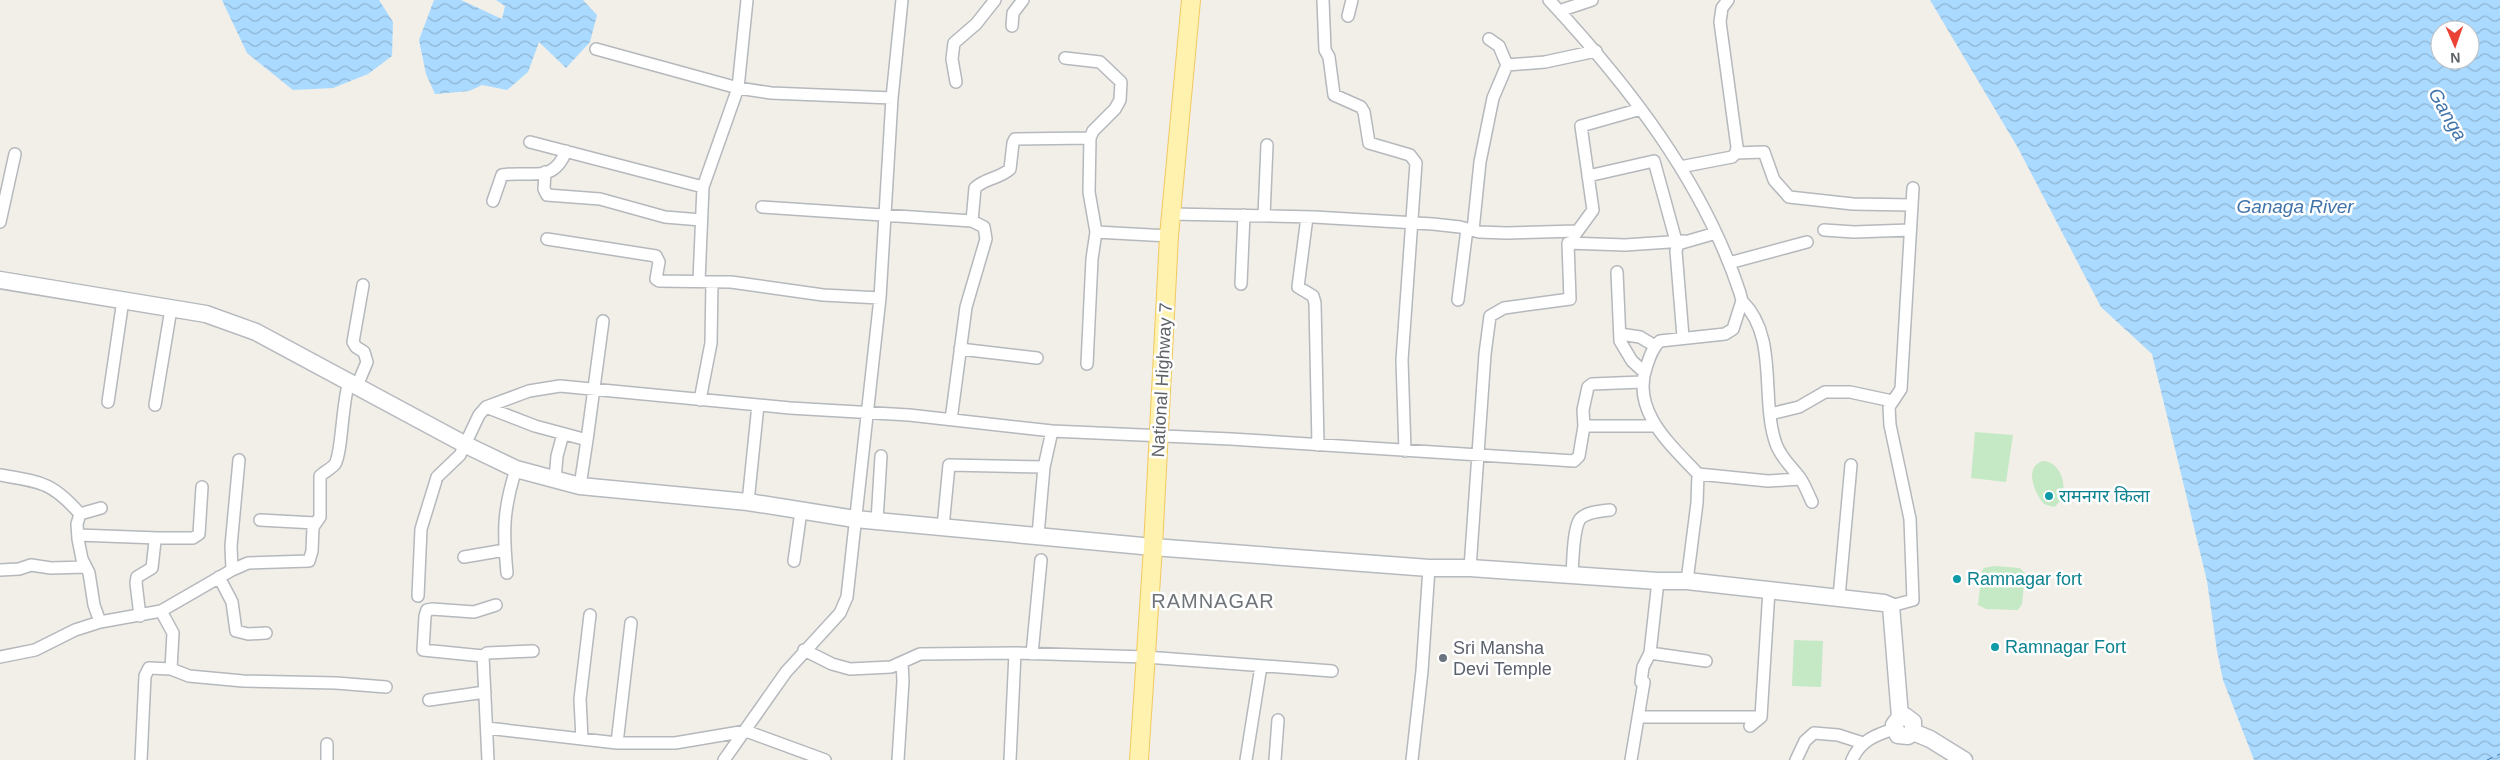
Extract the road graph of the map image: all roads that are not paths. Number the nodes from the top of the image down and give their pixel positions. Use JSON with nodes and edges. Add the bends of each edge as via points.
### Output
{"nodes":[{"id":1,"x":746,"y":0,"type":"edge"},
{"id":2,"x":902,"y":0,"type":"edge"},
{"id":3,"x":995,"y":0,"type":"edge"},
{"id":4,"x":1023,"y":0,"type":"edge"},
{"id":5,"x":1191,"y":0,"type":"edge"},
{"id":6,"x":1323,"y":0,"type":"edge"},
{"id":7,"x":1352,"y":0,"type":"edge"},
{"id":8,"x":1549,"y":0,"type":"edge"},
{"id":9,"x":1592,"y":0,"type":"edge"},
{"id":10,"x":1728,"y":0,"type":"edge"},
{"id":11,"x":1559,"y":11,"type":"junction"},
{"id":12,"x":1348,"y":16,"type":"dead end"},
{"id":13,"x":1012,"y":26,"type":"dead end"},
{"id":14,"x":1488,"y":39,"type":"dead end"},
{"id":15,"x":596,"y":49,"type":"dead end"},
{"id":16,"x":1596,"y":51,"type":"junction"},
{"id":17,"x":1065,"y":58,"type":"dead end"},
{"id":18,"x":1507,"y":65,"type":"junction"},
{"id":19,"x":956,"y":82,"type":"dead end"},
{"id":20,"x":738,"y":88,"type":"junction"},
{"id":21,"x":892,"y":98,"type":"junction"},
{"id":22,"x":1641,"y":109,"type":"junction"},
{"id":23,"x":1090,"y":138,"type":"junction"},
{"id":24,"x":530,"y":142,"type":"dead end"},
{"id":25,"x":1267,"y":145,"type":"dead end"},
{"id":26,"x":566,"y":151,"type":"junction"},
{"id":27,"x":15,"y":154,"type":"dead end"},
{"id":28,"x":1736,"y":154,"type":"junction"},
{"id":29,"x":1680,"y":167,"type":"junction"},
{"id":30,"x":545,"y":172,"type":"junction"},
{"id":31,"x":1588,"y":176,"type":"junction"},
{"id":32,"x":703,"y":187,"type":"junction"},
{"id":33,"x":1913,"y":188,"type":"dead end"},
{"id":34,"x":493,"y":202,"type":"dead end"},
{"id":35,"x":1912,"y":205,"type":"junction"},
{"id":36,"x":762,"y":207,"type":"dead end"},
{"id":37,"x":1171,"y":214,"type":"junction"},
{"id":38,"x":885,"y":215,"type":"junction"},
{"id":39,"x":1244,"y":215,"type":"junction"},
{"id":40,"x":1264,"y":216,"type":"junction"},
{"id":41,"x":1307,"y":217,"type":"junction"},
{"id":42,"x":701,"y":220,"type":"junction"},
{"id":43,"x":972,"y":221,"type":"junction"},
{"id":44,"x":0,"y":222,"type":"edge"},
{"id":45,"x":1413,"y":223,"type":"junction"},
{"id":46,"x":1470,"y":230,"type":"junction"},
{"id":47,"x":1824,"y":230,"type":"dead end"},
{"id":48,"x":1910,"y":230,"type":"junction"},
{"id":49,"x":1577,"y":231,"type":"junction"},
{"id":50,"x":1096,"y":232,"type":"junction"},
{"id":51,"x":1716,"y":233,"type":"junction"},
{"id":52,"x":1169,"y":236,"type":"junction"},
{"id":53,"x":547,"y":238,"type":"dead end"},
{"id":54,"x":1680,"y":241,"type":"junction"},
{"id":55,"x":1807,"y":242,"type":"dead end"},
{"id":56,"x":1568,"y":243,"type":"junction"},
{"id":57,"x":1729,"y":263,"type":"junction"},
{"id":58,"x":1617,"y":272,"type":"dead end"},
{"id":59,"x":0,"y":280,"type":"edge"},
{"id":60,"x":699,"y":281,"type":"junction"},
{"id":61,"x":712,"y":282,"type":"junction"},
{"id":62,"x":1241,"y":284,"type":"dead end"},
{"id":63,"x":363,"y":285,"type":"dead end"},
{"id":64,"x":880,"y":298,"type":"junction"},
{"id":65,"x":124,"y":300,"type":"junction"},
{"id":66,"x":1458,"y":300,"type":"dead end"},
{"id":67,"x":1742,"y":301,"type":"junction"},
{"id":68,"x":171,"y":309,"type":"junction"},
{"id":69,"x":603,"y":321,"type":"dead end"},
{"id":70,"x":1620,"y":334,"type":"junction"},
{"id":71,"x":1683,"y":337,"type":"junction"},
{"id":72,"x":1655,"y":346,"type":"junction"},
{"id":73,"x":960,"y":349,"type":"junction"},
{"id":74,"x":1037,"y":358,"type":"dead end"},
{"id":75,"x":1087,"y":364,"type":"dead end"},
{"id":76,"x":1643,"y":377,"type":"junction"},
{"id":77,"x":353,"y":384,"type":"junction"},
{"id":78,"x":594,"y":389,"type":"junction"},
{"id":79,"x":700,"y":400,"type":"junction"},
{"id":80,"x":1892,"y":401,"type":"junction"},
{"id":81,"x":108,"y":402,"type":"dead end"},
{"id":82,"x":155,"y":405,"type":"dead end"},
{"id":83,"x":758,"y":405,"type":"junction"},
{"id":84,"x":486,"y":407,"type":"junction"},
{"id":85,"x":867,"y":412,"type":"junction"},
{"id":86,"x":1770,"y":414,"type":"junction"},
{"id":87,"x":951,"y":420,"type":"junction"},
{"id":88,"x":1584,"y":426,"type":"junction"},
{"id":89,"x":1654,"y":426,"type":"junction"},
{"id":90,"x":1052,"y":431,"type":"junction"},
{"id":91,"x":563,"y":434,"type":"junction"},
{"id":92,"x":1158,"y":436,"type":"junction"},
{"id":93,"x":587,"y":440,"type":"junction"},
{"id":94,"x":466,"y":445,"type":"junction"},
{"id":95,"x":1318,"y":445,"type":"junction"},
{"id":96,"x":1405,"y":451,"type":"junction"},
{"id":97,"x":880,"y":456,"type":"dead end"},
{"id":98,"x":1478,"y":456,"type":"junction"},
{"id":99,"x":239,"y":460,"type":"dead end"},
{"id":100,"x":1851,"y":465,"type":"dead end"},
{"id":101,"x":1044,"y":467,"type":"junction"},
{"id":102,"x":516,"y":469,"type":"junction"},
{"id":103,"x":1698,"y":474,"type":"junction"},
{"id":104,"x":0,"y":475,"type":"edge"},
{"id":105,"x":1800,"y":478,"type":"junction"},
{"id":106,"x":555,"y":480,"type":"junction"},
{"id":107,"x":202,"y":486,"type":"dead end"},
{"id":108,"x":580,"y":486,"type":"junction"},
{"id":109,"x":748,"y":502,"type":"junction"},
{"id":110,"x":1812,"y":502,"type":"dead end"},
{"id":111,"x":101,"y":508,"type":"dead end"},
{"id":112,"x":801,"y":510,"type":"junction"},
{"id":113,"x":1610,"y":510,"type":"dead end"},
{"id":114,"x":80,"y":514,"type":"junction"},
{"id":115,"x":855,"y":519,"type":"junction"},
{"id":116,"x":260,"y":520,"type":"dead end"},
{"id":117,"x":877,"y":521,"type":"junction"},
{"id":118,"x":315,"y":523,"type":"junction"},
{"id":119,"x":944,"y":527,"type":"junction"},
{"id":120,"x":78,"y":535,"type":"junction"},
{"id":121,"x":1038,"y":535,"type":"junction"},
{"id":122,"x":158,"y":538,"type":"junction"},
{"id":123,"x":1153,"y":546,"type":"junction"},
{"id":124,"x":505,"y":550,"type":"junction"},
{"id":125,"x":464,"y":558,"type":"dead end"},
{"id":126,"x":1041,"y":560,"type":"dead end"},
{"id":127,"x":794,"y":561,"type":"dead end"},
{"id":128,"x":85,"y":567,"type":"junction"},
{"id":129,"x":1429,"y":568,"type":"junction"},
{"id":130,"x":1470,"y":568,"type":"junction"},
{"id":131,"x":0,"y":570,"type":"edge"},
{"id":132,"x":232,"y":570,"type":"junction"},
{"id":133,"x":507,"y":573,"type":"dead end"},
{"id":134,"x":1572,"y":574,"type":"junction"},
{"id":135,"x":219,"y":577,"type":"junction"},
{"id":136,"x":1687,"y":580,"type":"junction"},
{"id":137,"x":1658,"y":581,"type":"junction"},
{"id":138,"x":1769,"y":590,"type":"junction"},
{"id":139,"x":418,"y":596,"type":"dead end"},
{"id":140,"x":1839,"y":597,"type":"junction"},
{"id":141,"x":496,"y":605,"type":"dead end"},
{"id":142,"x":1891,"y":606,"type":"junction"},
{"id":143,"x":161,"y":611,"type":"junction"},
{"id":144,"x":590,"y":615,"type":"dead end"},
{"id":145,"x":140,"y":616,"type":"junction"},
{"id":146,"x":100,"y":622,"type":"junction"},
{"id":147,"x":630,"y":623,"type":"dead end"},
{"id":148,"x":266,"y":633,"type":"dead end"},
{"id":149,"x":804,"y":650,"type":"junction"},
{"id":150,"x":533,"y":651,"type":"dead end"},
{"id":151,"x":1015,"y":653,"type":"junction"},
{"id":152,"x":1650,"y":653,"type":"junction"},
{"id":153,"x":1032,"y":654,"type":"junction"},
{"id":154,"x":483,"y":656,"type":"junction"},
{"id":155,"x":0,"y":657,"type":"edge"},
{"id":156,"x":1146,"y":657,"type":"junction"},
{"id":157,"x":1706,"y":661,"type":"dead end"},
{"id":158,"x":902,"y":662,"type":"junction"},
{"id":159,"x":1261,"y":666,"type":"junction"},
{"id":160,"x":171,"y":669,"type":"junction"},
{"id":161,"x":1332,"y":671,"type":"dead end"},
{"id":162,"x":386,"y":686,"type":"dead end"},
{"id":163,"x":485,"y":692,"type":"junction"},
{"id":164,"x":429,"y":700,"type":"dead end"},
{"id":165,"x":1761,"y":717,"type":"junction"},
{"id":166,"x":1638,"y":718,"type":"junction"},
{"id":167,"x":1278,"y":720,"type":"dead end"},
{"id":168,"x":1897,"y":723,"type":"junction"},
{"id":169,"x":1750,"y":726,"type":"dead end"},
{"id":170,"x":487,"y":728,"type":"junction"},
{"id":171,"x":746,"y":731,"type":"junction"},
{"id":172,"x":582,"y":739,"type":"junction"},
{"id":173,"x":617,"y":743,"type":"junction"},
{"id":174,"x":1863,"y":743,"type":"junction"},
{"id":175,"x":327,"y":744,"type":"dead end"},
{"id":176,"x":1962,"y":759,"type":"edge"},
{"id":177,"x":141,"y":760,"type":"edge"},
{"id":178,"x":327,"y":760,"type":"edge"},
{"id":179,"x":488,"y":760,"type":"edge"},
{"id":180,"x":724,"y":760,"type":"edge"},
{"id":181,"x":825,"y":760,"type":"edge"},
{"id":182,"x":898,"y":760,"type":"edge"},
{"id":183,"x":1010,"y":760,"type":"edge"},
{"id":184,"x":1139,"y":760,"type":"edge"},
{"id":185,"x":1246,"y":760,"type":"edge"},
{"id":186,"x":1274,"y":760,"type":"edge"},
{"id":187,"x":1412,"y":760,"type":"edge"},
{"id":188,"x":1631,"y":760,"type":"edge"},
{"id":189,"x":1796,"y":760,"type":"edge"},
{"id":190,"x":1852,"y":760,"type":"edge"}],
"edges":[{"from":1,"to":20,"type":"street"},
{"from":2,"to":21,"type":"street"},
{"from":3,"to":19,"type":"street","via":[[976,24],[954,43],[952,59]]},
{"from":4,"to":13,"type":"street","via":[[1013,13]]},
{"from":5,"to":37,"type":"main road","name":"National Highway 7"},
{"from":6,"to":45,"type":"street","via":[[1325,50],[1334,95],[1361,107],[1369,143],[1414,159]]},
{"from":7,"to":12,"type":"street"},
{"from":8,"to":11,"type":"street"},
{"from":9,"to":11,"type":"street"},
{"from":10,"to":28,"type":"street","via":[[1722,8],[1720,22],[1738,147]]},
{"from":11,"to":16,"type":"street"},
{"from":14,"to":18,"type":"street","via":[[1499,46]]},
{"from":15,"to":20,"type":"street"},
{"from":16,"to":18,"type":"street","via":[[1545,62]]},
{"from":16,"to":22,"type":"street"},
{"from":17,"to":23,"type":"street","via":[[1100,62],[1121,82],[1120,100]]},
{"from":18,"to":46,"type":"street","via":[[1493,98]]},
{"from":20,"to":21,"type":"street"},
{"from":20,"to":32,"type":"street"},
{"from":21,"to":38,"type":"street"},
{"from":22,"to":29,"type":"street"},
{"from":22,"to":31,"type":"street","via":[[1581,126]]},
{"from":23,"to":43,"type":"street","via":[[1015,138],[1010,169],[998,177],[982,181],[975,188]]},
{"from":23,"to":50,"type":"street","via":[[1089,192]]},
{"from":24,"to":26,"type":"street"},
{"from":25,"to":40,"type":"street"},
{"from":26,"to":30,"type":"street","via":[[558,168]]},
{"from":26,"to":32,"type":"street"},
{"from":27,"to":44,"type":"street"},
{"from":28,"to":29,"type":"street"},
{"from":28,"to":35,"type":"street","via":[[1764,152],[1774,180],[1789,197],[1853,204]]},
{"from":29,"to":51,"type":"street"},
{"from":30,"to":34,"type":"street","via":[[502,176]]},
{"from":30,"to":42,"type":"street","via":[[547,195],[600,200],[665,217]]},
{"from":31,"to":49,"type":"street","via":[[1593,210]]},
{"from":31,"to":54,"type":"street","via":[[1654,161]]},
{"from":32,"to":42,"type":"street"},
{"from":33,"to":35,"type":"street"},
{"from":35,"to":48,"type":"street"},
{"from":36,"to":38,"type":"street"},
{"from":37,"to":39,"type":"street"},
{"from":37,"to":52,"type":"main road","name":"National Highway 7"},
{"from":38,"to":43,"type":"street"},
{"from":38,"to":64,"type":"street"},
{"from":39,"to":40,"type":"street"},
{"from":39,"to":62,"type":"street"},
{"from":40,"to":41,"type":"street"},
{"from":41,"to":45,"type":"street"},
{"from":41,"to":95,"type":"street","via":[[1298,287],[1313,296],[1315,303]]},
{"from":42,"to":60,"type":"street"},
{"from":43,"to":73,"type":"street","via":[[984,227],[986,239],[969,294]]},
{"from":45,"to":46,"type":"street"},
{"from":45,"to":96,"type":"street","via":[[1402,360]]},
{"from":46,"to":49,"type":"street"},
{"from":46,"to":66,"type":"street"},
{"from":47,"to":48,"type":"street"},
{"from":48,"to":80,"type":"street","via":[[1901,389]]},
{"from":49,"to":56,"type":"street"},
{"from":50,"to":52,"type":"street"},
{"from":50,"to":75,"type":"street"},
{"from":51,"to":54,"type":"street"},
{"from":51,"to":57,"type":"street"},
{"from":52,"to":92,"type":"main road","name":"National Highway 7"},
{"from":53,"to":60,"type":"street","via":[[648,253],[658,259],[656,275],[659,280]]},
{"from":54,"to":56,"type":"street","via":[[1625,245]]},
{"from":54,"to":71,"type":"street","via":[[1676,251]]},
{"from":55,"to":57,"type":"street"},
{"from":56,"to":98,"type":"street","via":[[1570,299],[1504,308],[1490,316]]},
{"from":57,"to":67,"type":"street"},
{"from":58,"to":70,"type":"street"},
{"from":59,"to":65,"type":"main road"},
{"from":60,"to":61,"type":"street"},
{"from":61,"to":64,"type":"street"},
{"from":61,"to":79,"type":"street","via":[[711,343]]},
{"from":63,"to":77,"type":"street","via":[[353,342],[364,352],[367,362]]},
{"from":64,"to":85,"type":"street"},
{"from":65,"to":68,"type":"main road"},
{"from":65,"to":81,"type":"street"},
{"from":67,"to":71,"type":"street","via":[[1730,332]]},
{"from":67,"to":86,"type":"street","via":[[1753,315],[1762,341]]},
{"from":68,"to":77,"type":"main road","via":[[236,323]]},
{"from":68,"to":82,"type":"street"},
{"from":69,"to":78,"type":"street"},
{"from":70,"to":72,"type":"street","via":[[1640,337]]},
{"from":70,"to":76,"type":"street","via":[[1623,349]]},
{"from":71,"to":72,"type":"street","via":[[1666,339]]},
{"from":72,"to":76,"type":"street"},
{"from":73,"to":74,"type":"street"},
{"from":73,"to":87,"type":"street"},
{"from":76,"to":88,"type":"street","via":[[1588,387],[1583,410]]},
{"from":76,"to":89,"type":"street","via":[[1646,406]]},
{"from":77,"to":94,"type":"main road"},
{"from":77,"to":118,"type":"street","via":[[343,406],[337,458],[331,468],[320,476],[320,517]]},
{"from":78,"to":79,"type":"street"},
{"from":78,"to":84,"type":"street","via":[[551,387]]},
{"from":78,"to":93,"type":"street"},
{"from":79,"to":83,"type":"street"},
{"from":80,"to":86,"type":"street","via":[[1850,392],[1824,392],[1799,407]]},
{"from":80,"to":142,"type":"street","via":[[1890,425],[1910,518],[1913,600]]},
{"from":83,"to":85,"type":"street"},
{"from":83,"to":109,"type":"street"},
{"from":84,"to":91,"type":"street"},
{"from":84,"to":94,"type":"street"},
{"from":85,"to":87,"type":"street"},
{"from":85,"to":115,"type":"street"},
{"from":86,"to":105,"type":"street","via":[[1776,444]]},
{"from":87,"to":90,"type":"street"},
{"from":88,"to":89,"type":"street"},
{"from":88,"to":98,"type":"street","via":[[1578,459],[1574,461]]},
{"from":89,"to":103,"type":"street"},
{"from":90,"to":92,"type":"street"},
{"from":90,"to":101,"type":"street"},
{"from":91,"to":93,"type":"street"},
{"from":91,"to":106,"type":"street"},
{"from":92,"to":95,"type":"street"},
{"from":92,"to":123,"type":"main road","name":"National Highway 7"},
{"from":93,"to":108,"type":"street"},
{"from":94,"to":102,"type":"main road"},
{"from":94,"to":139,"type":"street","via":[[434,483],[421,529]]},
{"from":95,"to":96,"type":"street"},
{"from":96,"to":98,"type":"street"},
{"from":97,"to":117,"type":"street"},
{"from":98,"to":130,"type":"street"},
{"from":99,"to":132,"type":"street","via":[[230,546]]},
{"from":100,"to":140,"type":"street"},
{"from":101,"to":119,"type":"street","via":[[949,464]]},
{"from":101,"to":121,"type":"street"},
{"from":102,"to":106,"type":"main road"},
{"from":102,"to":124,"type":"street","via":[[505,510]]},
{"from":103,"to":105,"type":"street","via":[[1768,481]]},
{"from":103,"to":136,"type":"street"},
{"from":104,"to":114,"type":"street","via":[[52,487]]},
{"from":105,"to":110,"type":"street"},
{"from":106,"to":108,"type":"main road"},
{"from":107,"to":122,"type":"street","via":[[199,534],[193,538]]},
{"from":108,"to":109,"type":"main road"},
{"from":109,"to":112,"type":"main road"},
{"from":111,"to":114,"type":"street"},
{"from":112,"to":115,"type":"main road"},
{"from":112,"to":127,"type":"street"},
{"from":113,"to":134,"type":"street","via":[[1586,515],[1580,520]]},
{"from":114,"to":120,"type":"street"},
{"from":115,"to":117,"type":"main road"},
{"from":115,"to":149,"type":"street","via":[[844,606],[830,626]]},
{"from":116,"to":118,"type":"street"},
{"from":117,"to":119,"type":"main road"},
{"from":118,"to":132,"type":"street","via":[[309,561],[257,562]]},
{"from":119,"to":121,"type":"main road"},
{"from":120,"to":122,"type":"street"},
{"from":120,"to":128,"type":"street"},
{"from":121,"to":123,"type":"main road"},
{"from":122,"to":145,"type":"street","via":[[152,568],[137,577]]},
{"from":123,"to":129,"type":"main road"},
{"from":123,"to":156,"type":"main road","name":"National Highway 7"},
{"from":124,"to":125,"type":"street"},
{"from":124,"to":133,"type":"street"},
{"from":126,"to":153,"type":"street"},
{"from":128,"to":131,"type":"street","via":[[31,565],[19,570]]},
{"from":128,"to":146,"type":"street"},
{"from":129,"to":130,"type":"main road"},
{"from":129,"to":187,"type":"street"},
{"from":130,"to":134,"type":"main road"},
{"from":132,"to":135,"type":"street"},
{"from":134,"to":137,"type":"main road"},
{"from":135,"to":143,"type":"street"},
{"from":135,"to":148,"type":"street","via":[[232,602],[236,631]]},
{"from":136,"to":137,"type":"main road"},
{"from":136,"to":138,"type":"main road"},
{"from":137,"to":152,"type":"street"},
{"from":138,"to":140,"type":"main road"},
{"from":138,"to":165,"type":"street"},
{"from":140,"to":142,"type":"main road"},
{"from":141,"to":154,"type":"street","via":[[474,612],[432,609],[426,610],[424,616],[423,650]]},
{"from":142,"to":168,"type":"main road","via":[[1895,631]]},
{"from":143,"to":145,"type":"street"},
{"from":143,"to":160,"type":"street","via":[[174,633]]},
{"from":144,"to":172,"type":"street","via":[[580,700]]},
{"from":145,"to":146,"type":"street"},
{"from":146,"to":155,"type":"street","via":[[75,630],[35,650]]},
{"from":147,"to":173,"type":"street"},
{"from":149,"to":158,"type":"street","via":[[850,669],[891,667]]},
{"from":149,"to":171,"type":"street"},
{"from":150,"to":154,"type":"street","via":[[487,653]]},
{"from":151,"to":153,"type":"street"},
{"from":151,"to":158,"type":"street","via":[[920,654]]},
{"from":151,"to":183,"type":"street"},
{"from":152,"to":157,"type":"street"},
{"from":152,"to":166,"type":"street","via":[[1643,667]]},
{"from":153,"to":156,"type":"street"},
{"from":154,"to":163,"type":"street"},
{"from":156,"to":159,"type":"street"},
{"from":156,"to":184,"type":"main road","name":"National Highway 7"},
{"from":158,"to":182,"type":"street"},
{"from":159,"to":161,"type":"street"},
{"from":159,"to":185,"type":"street"},
{"from":160,"to":162,"type":"street","via":[[189,676],[244,681]]},
{"from":160,"to":177,"type":"street","via":[[154,667],[146,671]]},
{"from":163,"to":164,"type":"street"},
{"from":163,"to":170,"type":"street"},
{"from":165,"to":166,"type":"street"},
{"from":165,"to":169,"type":"street"},
{"from":166,"to":188,"type":"street"},
{"from":167,"to":186,"type":"street"},
{"from":168,"to":174,"type":"street"},
{"from":168,"to":176,"type":"main road","via":[[1910,718],[1913,732]]},
{"from":170,"to":172,"type":"street"},
{"from":170,"to":179,"type":"street"},
{"from":171,"to":173,"type":"street","via":[[675,743]]},
{"from":171,"to":180,"type":"street"},
{"from":171,"to":181,"type":"street"},
{"from":172,"to":173,"type":"street"},
{"from":174,"to":189,"type":"street","via":[[1838,735],[1814,733],[1805,741]]},
{"from":174,"to":190,"type":"street","via":[[1856,749]]},
{"from":175,"to":178,"type":"street"}]}
